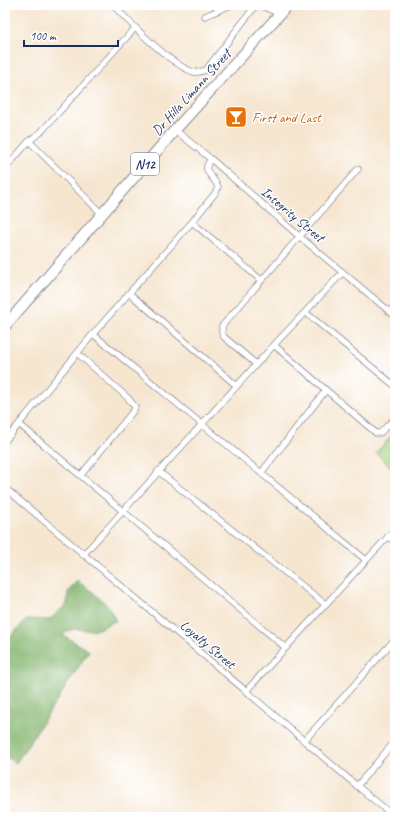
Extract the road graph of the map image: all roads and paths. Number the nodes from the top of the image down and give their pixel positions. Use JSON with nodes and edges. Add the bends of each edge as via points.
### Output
{"nodes":[{"id":1,"x":113,"y":5,"type":"edge"},
{"id":2,"x":231,"y":5,"type":"edge"},
{"id":3,"x":256,"y":5,"type":"edge"},
{"id":4,"x":260,"y":5,"type":"edge"},
{"id":5,"x":288,"y":5,"type":"edge"},
{"id":6,"x":280,"y":14,"type":"junction"},
{"id":7,"x":205,"y":16,"type":"dead end"},
{"id":8,"x":135,"y":28,"type":"junction"},
{"id":9,"x":175,"y":130,"type":"junction"},
{"id":10,"x":29,"y":141,"type":"junction"},
{"id":11,"x":211,"y":159,"type":"junction"},
{"id":12,"x":5,"y":169,"type":"edge"},
{"id":13,"x":358,"y":169,"type":"dead end"},
{"id":14,"x":102,"y":214,"type":"junction"},
{"id":15,"x":192,"y":222,"type":"junction"},
{"id":16,"x":299,"y":236,"type":"junction"},
{"id":17,"x":343,"y":272,"type":"junction"},
{"id":18,"x":261,"y":280,"type":"junction"},
{"id":19,"x":129,"y":293,"type":"junction"},
{"id":20,"x":305,"y":312,"type":"junction"},
{"id":21,"x":395,"y":316,"type":"edge"},
{"id":22,"x":5,"y":326,"type":"edge"},
{"id":23,"x":93,"y":334,"type":"junction"},
{"id":24,"x":274,"y":345,"type":"junction"},
{"id":25,"x":77,"y":353,"type":"junction"},
{"id":26,"x":256,"y":364,"type":"junction"},
{"id":27,"x":237,"y":386,"type":"junction"},
{"id":28,"x":395,"y":386,"type":"edge"},
{"id":29,"x":326,"y":390,"type":"junction"},
{"id":30,"x":395,"y":418,"type":"edge"},
{"id":31,"x":19,"y":424,"type":"junction"},
{"id":32,"x":201,"y":424,"type":"junction"},
{"id":33,"x":5,"y":441,"type":"edge"},
{"id":34,"x":158,"y":471,"type":"junction"},
{"id":35,"x":261,"y":473,"type":"junction"},
{"id":36,"x":81,"y":475,"type":"junction"},
{"id":37,"x":5,"y":488,"type":"edge"},
{"id":38,"x":123,"y":510,"type":"junction"},
{"id":39,"x":395,"y":529,"type":"edge"},
{"id":40,"x":388,"y":536,"type":"junction"},
{"id":41,"x":395,"y":543,"type":"edge"},
{"id":42,"x":83,"y":555,"type":"junction"},
{"id":43,"x":366,"y":560,"type":"junction"},
{"id":44,"x":325,"y":604,"type":"junction"},
{"id":45,"x":395,"y":638,"type":"edge"},
{"id":46,"x":286,"y":648,"type":"junction"},
{"id":47,"x":246,"y":691,"type":"junction"},
{"id":48,"x":304,"y":741,"type":"junction"},
{"id":49,"x":395,"y":741,"type":"edge"},
{"id":50,"x":357,"y":786,"type":"junction"},
{"id":51,"x":395,"y":817,"type":"edge"}],
"edges":[{"from":1,"to":8,"type":"street"},
{"from":2,"to":7,"type":"street"},
{"from":3,"to":8,"type":"street","via":[[206,70],[201,72],[188,70]]},
{"from":4,"to":6,"type":"street"},
{"from":5,"to":6,"type":"highway","name":"Dr Hilla Limann Street","number":"N12"},
{"from":6,"to":9,"type":"highway","name":"Dr Hilla Limann Street","number":"N12"},
{"from":8,"to":10,"type":"street","via":[[41,132]]},
{"from":9,"to":11,"type":"street","name":"Integrity Street"},
{"from":9,"to":14,"type":"highway","name":"Dr Hilla Limann Street","number":"N12"},
{"from":10,"to":12,"type":"street"},
{"from":10,"to":14,"type":"street"},
{"from":11,"to":15,"type":"street","via":[[206,168],[218,187]]},
{"from":11,"to":16,"type":"street","name":"Integrity Street"},
{"from":13,"to":16,"type":"street"},
{"from":14,"to":22,"type":"highway","name":"Dr Hilla Limann Street","number":"N12"},
{"from":15,"to":18,"type":"street"},
{"from":15,"to":19,"type":"street"},
{"from":16,"to":17,"type":"street","name":"Integrity Street"},
{"from":16,"to":18,"type":"street"},
{"from":17,"to":20,"type":"street"},
{"from":17,"to":21,"type":"street","name":"Integrity Street"},
{"from":18,"to":26,"type":"street","via":[[222,326],[224,337]]},
{"from":19,"to":23,"type":"street"},
{"from":19,"to":27,"type":"street"},
{"from":20,"to":24,"type":"street"},
{"from":20,"to":28,"type":"street"},
{"from":23,"to":25,"type":"street"},
{"from":23,"to":32,"type":"street"},
{"from":24,"to":26,"type":"street"},
{"from":24,"to":29,"type":"street"},
{"from":25,"to":31,"type":"street"},
{"from":25,"to":36,"type":"street","via":[[135,407]]},
{"from":26,"to":27,"type":"street"},
{"from":27,"to":32,"type":"street"},
{"from":29,"to":30,"type":"street","via":[[376,433],[384,431]]},
{"from":29,"to":35,"type":"street"},
{"from":31,"to":33,"type":"street"},
{"from":31,"to":36,"type":"street"},
{"from":32,"to":34,"type":"street"},
{"from":32,"to":35,"type":"street"},
{"from":34,"to":38,"type":"street"},
{"from":34,"to":44,"type":"street"},
{"from":35,"to":43,"type":"street"},
{"from":36,"to":38,"type":"street"},
{"from":37,"to":42,"type":"street","name":"Loyalty Street"},
{"from":38,"to":42,"type":"street"},
{"from":38,"to":46,"type":"street"},
{"from":39,"to":40,"type":"street"},
{"from":40,"to":41,"type":"street"},
{"from":40,"to":43,"type":"street"},
{"from":42,"to":47,"type":"street","name":"Loyalty Street"},
{"from":43,"to":44,"type":"street"},
{"from":44,"to":46,"type":"street"},
{"from":45,"to":48,"type":"street"},
{"from":46,"to":47,"type":"street"},
{"from":47,"to":48,"type":"street","name":"Loyalty Street"},
{"from":48,"to":50,"type":"street","name":"Loyalty Street"},
{"from":49,"to":50,"type":"street"},
{"from":50,"to":51,"type":"street","name":"Loyalty Street"}]}
